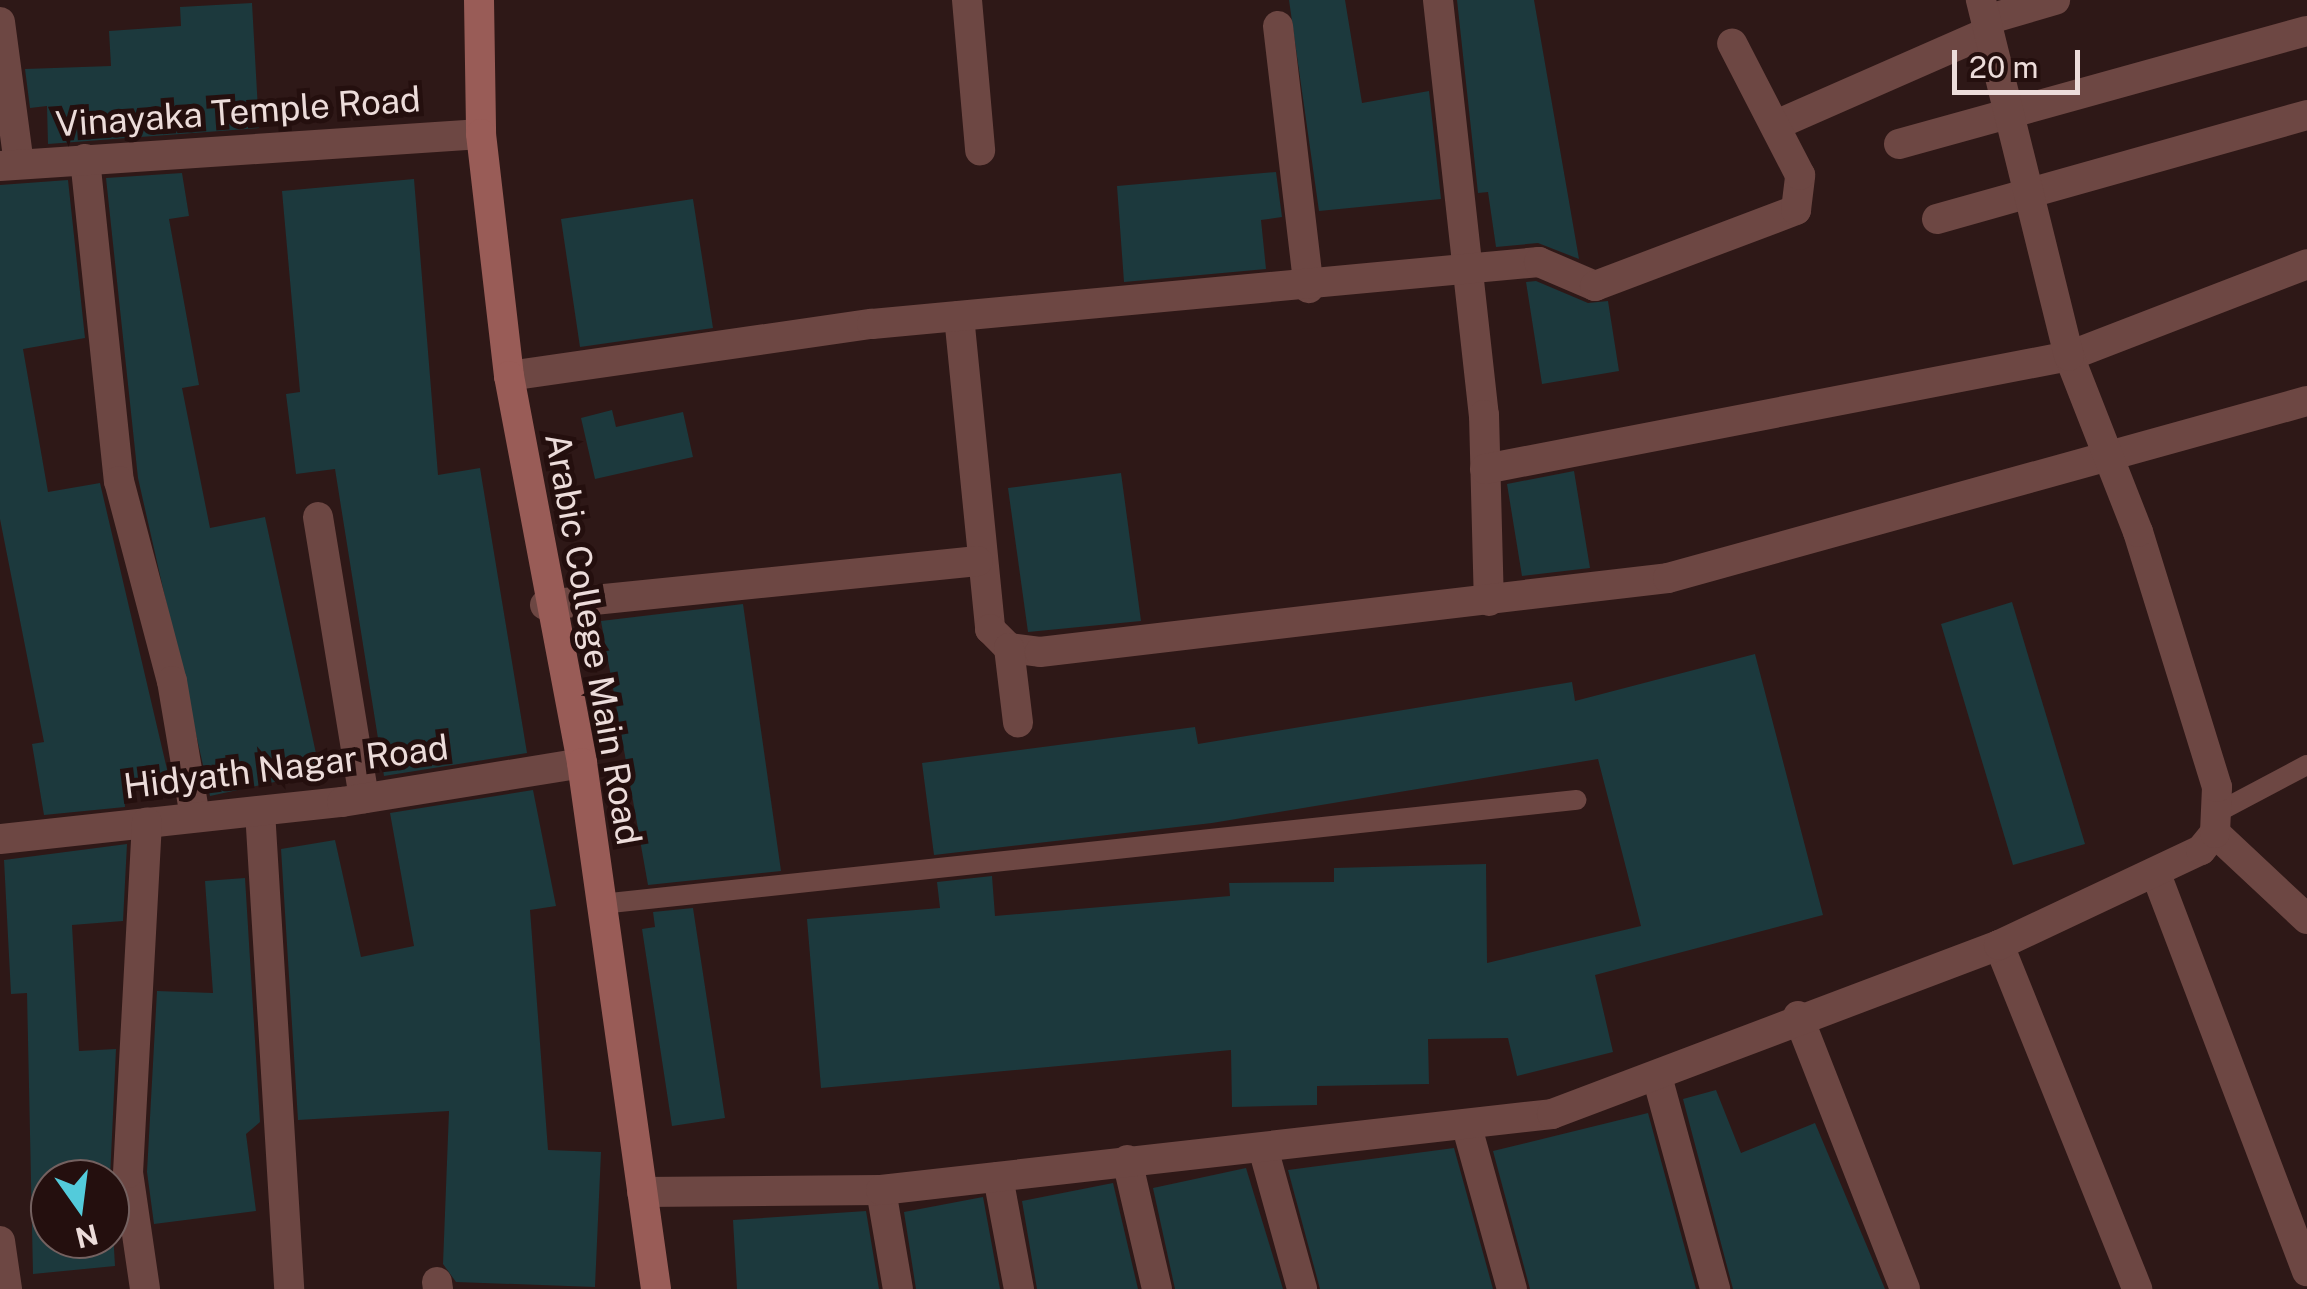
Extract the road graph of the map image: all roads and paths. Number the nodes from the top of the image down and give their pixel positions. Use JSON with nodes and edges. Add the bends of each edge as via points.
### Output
{"nodes":[{"id":1,"x":479,"y":0,"type":"edge"},
{"id":2,"x":967,"y":0,"type":"edge"},
{"id":3,"x":1438,"y":0,"type":"edge"},
{"id":4,"x":2055,"y":0,"type":"edge"},
{"id":5,"x":1985,"y":17,"type":"edge"},
{"id":6,"x":0,"y":22,"type":"edge"},
{"id":7,"x":1278,"y":26,"type":"dead end"},
{"id":8,"x":2307,"y":31,"type":"edge"},
{"id":9,"x":1732,"y":43,"type":"dead end"},
{"id":10,"x":2008,"y":112,"type":"junction"},
{"id":11,"x":2307,"y":115,"type":"edge"},
{"id":12,"x":1776,"y":125,"type":"junction"},
{"id":13,"x":481,"y":134,"type":"junction"},
{"id":14,"x":1899,"y":144,"type":"dead end"},
{"id":15,"x":980,"y":150,"type":"dead end"},
{"id":16,"x":85,"y":158,"type":"junction"},
{"id":17,"x":9,"y":165,"type":"edge"},
{"id":18,"x":2028,"y":192,"type":"junction"},
{"id":19,"x":1938,"y":219,"type":"dead end"},
{"id":20,"x":2307,"y":264,"type":"edge"},
{"id":21,"x":1470,"y":270,"type":"junction"},
{"id":22,"x":1309,"y":288,"type":"junction"},
{"id":23,"x":959,"y":316,"type":"junction"},
{"id":24,"x":2069,"y":356,"type":"junction"},
{"id":25,"x":508,"y":376,"type":"junction"},
{"id":26,"x":2307,"y":401,"type":"edge"},
{"id":27,"x":2108,"y":456,"type":"junction"},
{"id":28,"x":1485,"y":468,"type":"junction"},
{"id":29,"x":318,"y":517,"type":"dead end"},
{"id":30,"x":978,"y":561,"type":"junction"},
{"id":31,"x":1488,"y":601,"type":"junction"},
{"id":32,"x":545,"y":605,"type":"junction"},
{"id":33,"x":1008,"y":648,"type":"junction"},
{"id":34,"x":1018,"y":722,"type":"dead end"},
{"id":35,"x":582,"y":763,"type":"junction"},
{"id":36,"x":2307,"y":765,"type":"edge"},
{"id":37,"x":364,"y":798,"type":"junction"},
{"id":38,"x":1576,"y":800,"type":"dead end"},
{"id":39,"x":260,"y":811,"type":"junction"},
{"id":40,"x":195,"y":817,"type":"junction"},
{"id":41,"x":2217,"y":822,"type":"junction"},
{"id":42,"x":147,"y":823,"type":"junction"},
{"id":43,"x":0,"y":840,"type":"edge"},
{"id":44,"x":2156,"y":874,"type":"junction"},
{"id":45,"x":601,"y":904,"type":"junction"},
{"id":46,"x":2307,"y":919,"type":"edge"},
{"id":47,"x":1998,"y":944,"type":"junction"},
{"id":48,"x":1798,"y":1016,"type":"junction"},
{"id":49,"x":1658,"y":1080,"type":"junction"},
{"id":50,"x":1467,"y":1127,"type":"junction"},
{"id":51,"x":1263,"y":1148,"type":"junction"},
{"id":52,"x":1127,"y":1160,"type":"junction"},
{"id":53,"x":998,"y":1177,"type":"junction"},
{"id":54,"x":882,"y":1190,"type":"junction"},
{"id":55,"x":642,"y":1192,"type":"junction"},
{"id":56,"x":0,"y":1241,"type":"edge"},
{"id":57,"x":2307,"y":1271,"type":"edge"},
{"id":58,"x":6,"y":1289,"type":"edge"},
{"id":59,"x":145,"y":1289,"type":"edge"},
{"id":60,"x":289,"y":1289,"type":"edge"},
{"id":61,"x":656,"y":1289,"type":"edge"},
{"id":62,"x":898,"y":1289,"type":"edge"},
{"id":63,"x":1019,"y":1289,"type":"edge"},
{"id":64,"x":1157,"y":1289,"type":"edge"},
{"id":65,"x":1302,"y":1289,"type":"edge"},
{"id":66,"x":1512,"y":1289,"type":"edge"},
{"id":67,"x":1714,"y":1289,"type":"edge"},
{"id":68,"x":1905,"y":1289,"type":"edge"},
{"id":69,"x":2136,"y":1289,"type":"edge"}],
"edges":[{"from":1,"to":13,"type":"main road","name":"Arabic College Main Road"},
{"from":2,"to":15,"type":"street"},
{"from":3,"to":21,"type":"street"},
{"from":4,"to":5,"type":"street"},
{"from":5,"to":10,"type":"street"},
{"from":5,"to":12,"type":"street"},
{"from":6,"to":17,"type":"street"},
{"from":7,"to":22,"type":"street"},
{"from":8,"to":10,"type":"street"},
{"from":9,"to":12,"type":"street"},
{"from":10,"to":14,"type":"street"},
{"from":10,"to":18,"type":"street"},
{"from":11,"to":18,"type":"street"},
{"from":12,"to":21,"type":"street","via":[[1800,175],[1796,210],[1596,286],[1539,262]]},
{"from":13,"to":16,"type":"street","name":"Vinayaka Temple Road"},
{"from":13,"to":25,"type":"main road","name":"Arabic College Main Road"},
{"from":16,"to":17,"type":"street","name":"Vinayaka Temple Road"},
{"from":16,"to":40,"type":"street","via":[[120,481],[172,681]]},
{"from":18,"to":19,"type":"street"},
{"from":18,"to":24,"type":"street"},
{"from":20,"to":24,"type":"street"},
{"from":21,"to":22,"type":"street"},
{"from":21,"to":28,"type":"street"},
{"from":22,"to":23,"type":"street"},
{"from":23,"to":25,"type":"street"},
{"from":23,"to":30,"type":"street"},
{"from":24,"to":27,"type":"street"},
{"from":24,"to":28,"type":"street"},
{"from":25,"to":32,"type":"main road","name":"Arabic College Main Road"},
{"from":26,"to":27,"type":"street"},
{"from":27,"to":31,"type":"street","via":[[1668,578]]},
{"from":27,"to":41,"type":"street"},
{"from":28,"to":31,"type":"street"},
{"from":29,"to":37,"type":"street"},
{"from":30,"to":32,"type":"street"},
{"from":30,"to":33,"type":"street","via":[[990,630]]},
{"from":31,"to":33,"type":"street"},
{"from":32,"to":35,"type":"main road","name":"Arabic College Main Road"},
{"from":33,"to":34,"type":"street"},
{"from":35,"to":37,"type":"street","name":"Hidyath Nagar Road"},
{"from":35,"to":45,"type":"main road","name":"Arabic College Main Road"},
{"from":36,"to":41,"type":"lane"},
{"from":37,"to":39,"type":"street","name":"Hidyath Nagar Road"},
{"from":38,"to":45,"type":"lane"},
{"from":39,"to":40,"type":"street","name":"Hidyath Nagar Road"},
{"from":39,"to":60,"type":"street"},
{"from":40,"to":42,"type":"street","name":"Hidyath Nagar Road"},
{"from":41,"to":44,"type":"street"},
{"from":41,"to":46,"type":"street"},
{"from":42,"to":43,"type":"street","name":"Hidyath Nagar Road"},
{"from":42,"to":59,"type":"street","via":[[128,1173]]},
{"from":44,"to":47,"type":"street"},
{"from":44,"to":57,"type":"street"},
{"from":45,"to":55,"type":"main road","name":"Arabic College Main Road"},
{"from":47,"to":48,"type":"street"},
{"from":47,"to":69,"type":"street"},
{"from":48,"to":49,"type":"street"},
{"from":48,"to":68,"type":"street"},
{"from":49,"to":50,"type":"street","via":[[1586,1107]]},
{"from":49,"to":67,"type":"street"},
{"from":50,"to":51,"type":"street"},
{"from":50,"to":66,"type":"street"},
{"from":51,"to":52,"type":"street"},
{"from":51,"to":65,"type":"street"},
{"from":52,"to":53,"type":"street"},
{"from":52,"to":64,"type":"street"},
{"from":53,"to":54,"type":"street"},
{"from":53,"to":63,"type":"street"},
{"from":54,"to":55,"type":"street"},
{"from":54,"to":62,"type":"street"},
{"from":55,"to":61,"type":"main road","name":"Arabic College Main Road"},
{"from":56,"to":58,"type":"street"}]}
